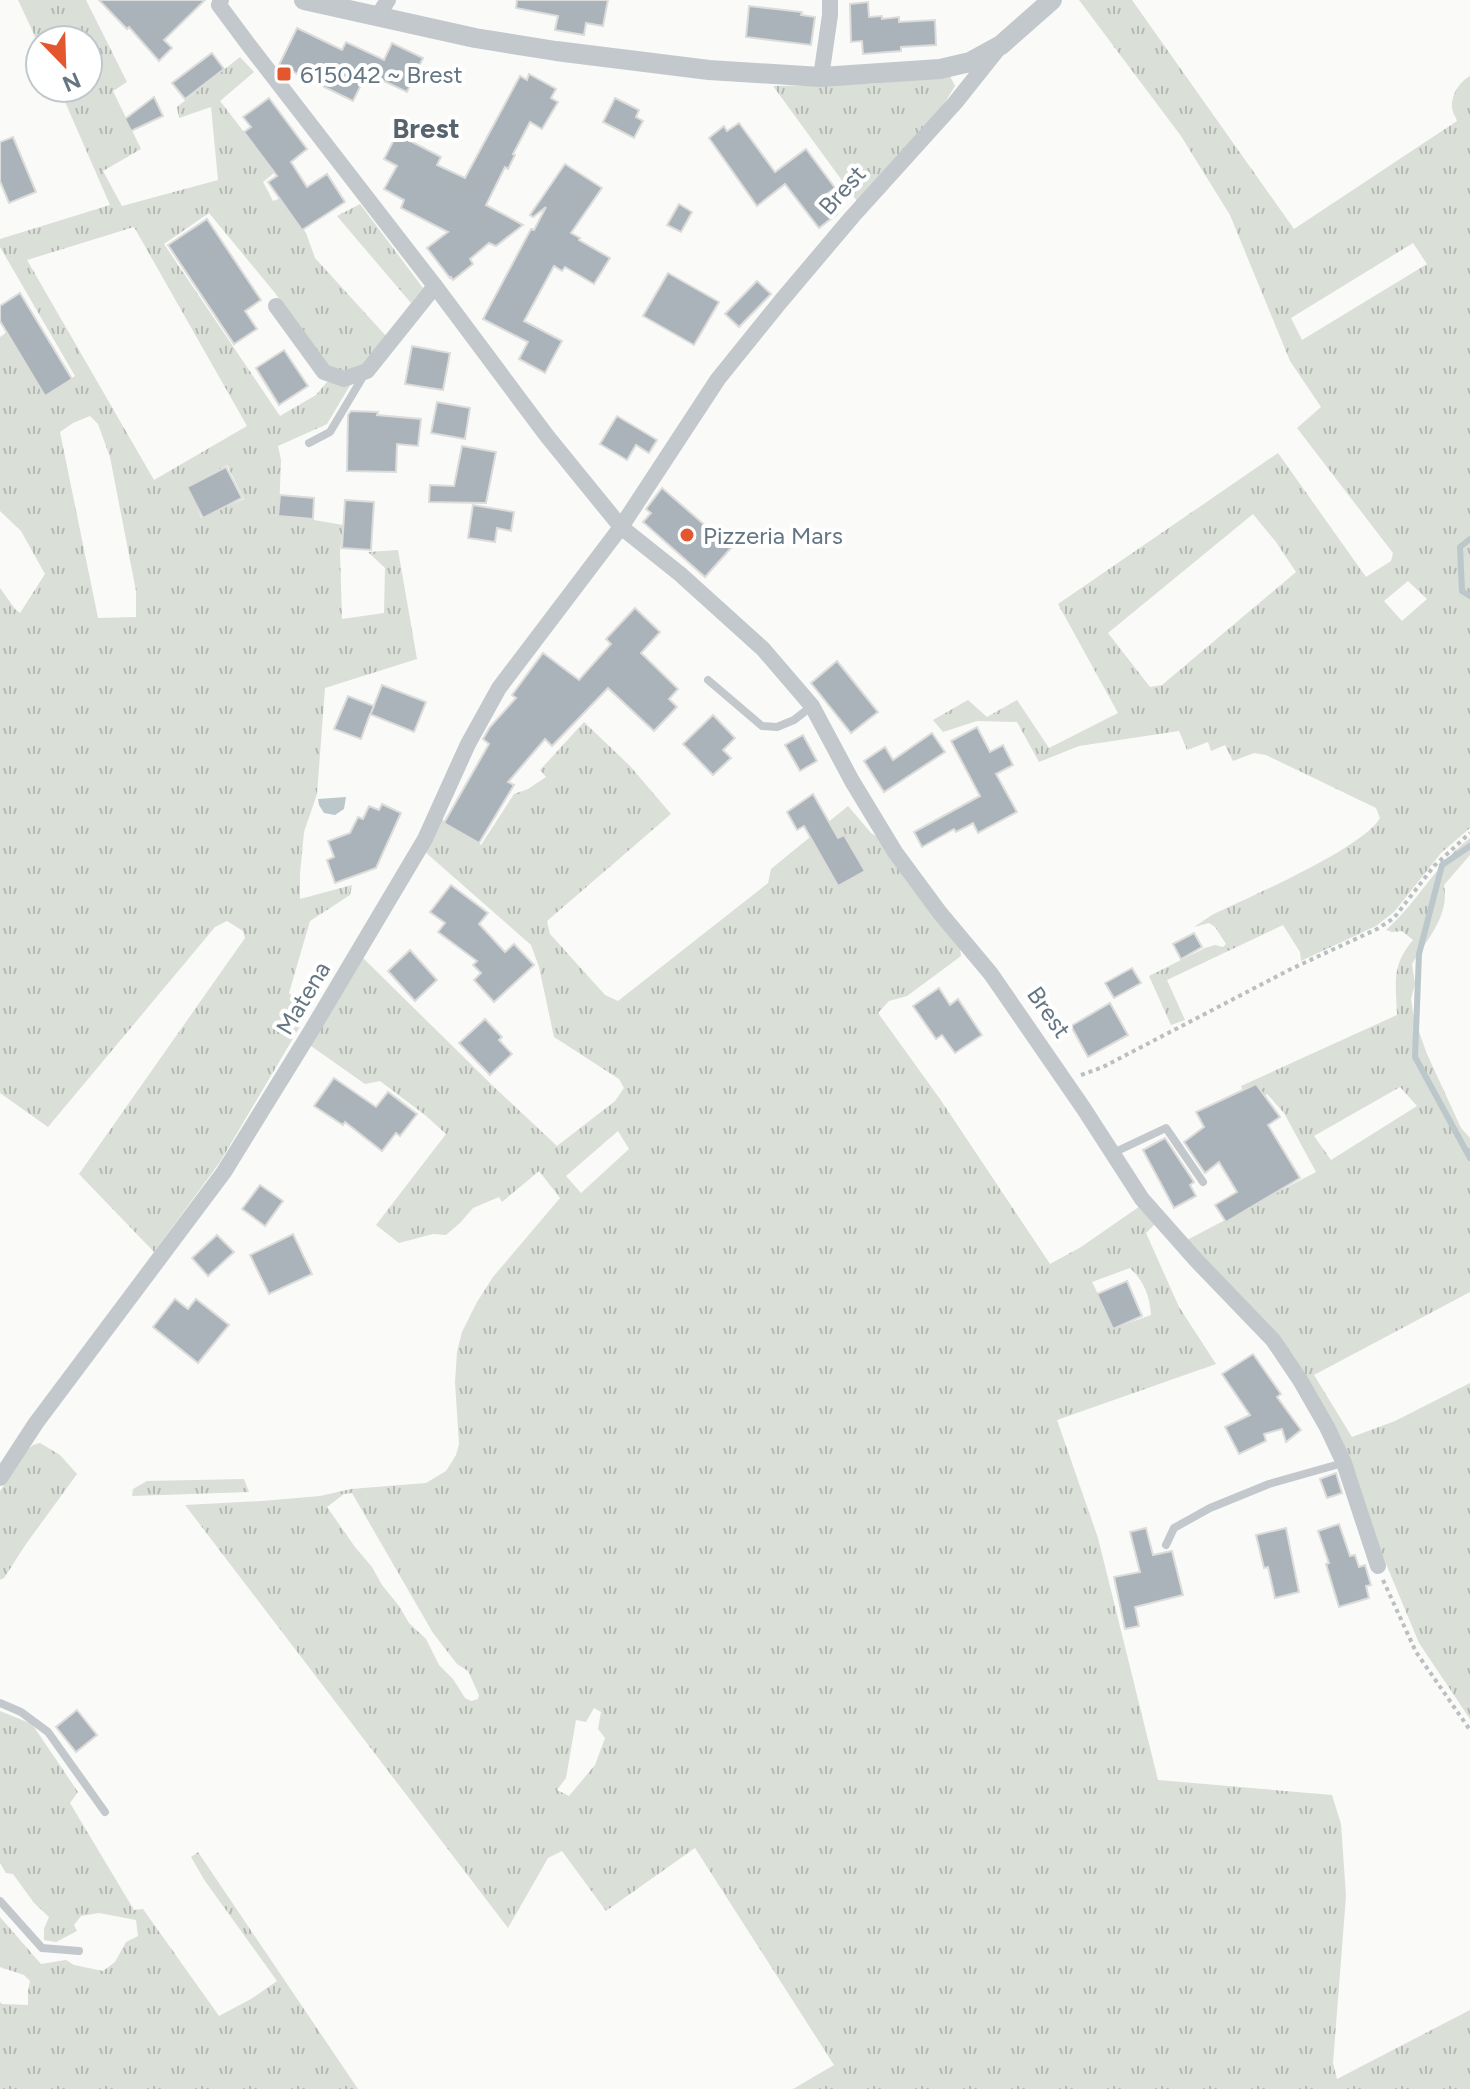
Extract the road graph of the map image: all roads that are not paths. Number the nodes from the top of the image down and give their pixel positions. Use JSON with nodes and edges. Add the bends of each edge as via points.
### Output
{"nodes":[{"id":1,"x":221,"y":0,"type":"edge"},
{"id":2,"x":304,"y":0,"type":"edge"},
{"id":3,"x":830,"y":0,"type":"edge"},
{"id":4,"x":1052,"y":0,"type":"edge"},
{"id":5,"x":382,"y":8,"type":"edge"},
{"id":6,"x":1001,"y":45,"type":"junction"},
{"id":7,"x":821,"y":77,"type":"junction"},
{"id":8,"x":435,"y":286,"type":"junction"},
{"id":9,"x":276,"y":306,"type":"dead end"},
{"id":10,"x":367,"y":371,"type":"junction"},
{"id":11,"x":309,"y":443,"type":"dead end"},
{"id":12,"x":621,"y":527,"type":"junction"},
{"id":13,"x":708,"y":680,"type":"dead end"},
{"id":14,"x":812,"y":706,"type":"junction"},
{"id":15,"x":1112,"y":1154,"type":"junction"},
{"id":16,"x":1203,"y":1182,"type":"dead end"},
{"id":17,"x":1344,"y":1463,"type":"junction"},
{"id":18,"x":0,"y":1478,"type":"edge"},
{"id":19,"x":1166,"y":1545,"type":"dead end"},
{"id":20,"x":1378,"y":1566,"type":"road end"},
{"id":21,"x":0,"y":1703,"type":"edge"},
{"id":22,"x":105,"y":1812,"type":"dead end"},
{"id":23,"x":0,"y":1901,"type":"edge"},
{"id":24,"x":79,"y":1951,"type":"dead end"}],
"edges":[{"from":1,"to":8,"type":"street","name":"Brest","via":[[219,5]]},
{"from":2,"to":5,"type":"street"},
{"from":3,"to":7,"type":"street"},
{"from":4,"to":6,"type":"street"},
{"from":5,"to":7,"type":"street","via":[[475,38],[556,51]]},
{"from":6,"to":7,"type":"street","via":[[970,62],[940,69]]},
{"from":6,"to":12,"type":"street","name":"Brest","via":[[718,379]]},
{"from":8,"to":10,"type":"street"},
{"from":8,"to":12,"type":"street","name":"Brest"},
{"from":9,"to":10,"type":"street","via":[[324,372],[344,379]]},
{"from":10,"to":11,"type":"lane","via":[[330,432]]},
{"from":12,"to":14,"type":"street","name":"Brest","via":[[763,649]]},
{"from":12,"to":18,"type":"street","name":"Matena","via":[[499,688],[425,839],[224,1172]]},
{"from":13,"to":14,"type":"lane","via":[[762,726],[777,727]]},
{"from":14,"to":15,"type":"street","name":"Brest","via":[[895,852],[991,974]]},
{"from":15,"to":16,"type":"lane","via":[[1166,1128]]},
{"from":15,"to":17,"type":"street","name":"Brest","via":[[1142,1199],[1273,1340],[1314,1403]]},
{"from":17,"to":19,"type":"lane","via":[[1210,1508],[1174,1528]]},
{"from":17,"to":20,"type":"street","name":"Brest"},
{"from":21,"to":22,"type":"lane","via":[[48,1732]]},
{"from":23,"to":24,"type":"lane","via":[[42,1948]]}]}
